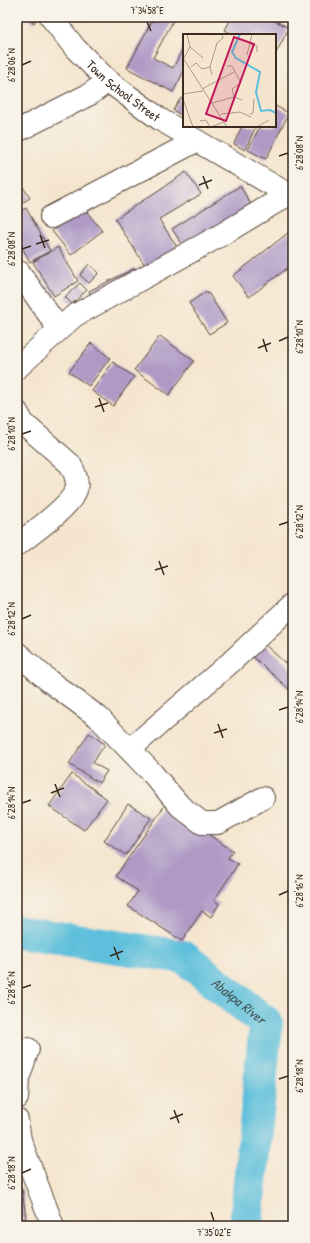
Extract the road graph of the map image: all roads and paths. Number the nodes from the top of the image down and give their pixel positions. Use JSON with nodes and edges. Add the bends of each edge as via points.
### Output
{"nodes":[{"id":1,"x":51,"y":17,"type":"edge"},
{"id":2,"x":108,"y":81,"type":"junction"},
{"id":3,"x":17,"y":131,"type":"edge"},
{"id":4,"x":196,"y":141,"type":"junction"},
{"id":5,"x":291,"y":195,"type":"edge"},
{"id":6,"x":51,"y":217,"type":"dead end"},
{"id":7,"x":19,"y":272,"type":"dead end"},
{"id":8,"x":59,"y":329,"type":"junction"},
{"id":9,"x":17,"y":368,"type":"edge"},
{"id":10,"x":17,"y":412,"type":"edge"},
{"id":11,"x":17,"y":545,"type":"edge"},
{"id":12,"x":293,"y":604,"type":"edge"},
{"id":13,"x":17,"y":653,"type":"edge"},
{"id":14,"x":130,"y":749,"type":"junction"},
{"id":15,"x":263,"y":798,"type":"dead end"},
{"id":16,"x":28,"y":1049,"type":"dead end"},
{"id":17,"x":17,"y":1098,"type":"edge"},
{"id":18,"x":17,"y":1120,"type":"edge"},
{"id":19,"x":53,"y":1226,"type":"edge"}],
"edges":[{"from":1,"to":2,"type":"street","name":"Town School Street","via":[[75,48]]},
{"from":2,"to":3,"type":"street","via":[[90,94]]},
{"from":2,"to":4,"type":"street","name":"Town School Street","via":[[161,120]]},
{"from":4,"to":5,"type":"street","name":"Town School Street"},
{"from":4,"to":6,"type":"street"},
{"from":5,"to":8,"type":"street","via":[[74,316]]},
{"from":7,"to":8,"type":"street"},
{"from":8,"to":9,"type":"street"},
{"from":10,"to":11,"type":"street","via":[[22,423],[70,464],[77,482],[71,498],[57,513]]},
{"from":12,"to":14,"type":"street","via":[[231,662]]},
{"from":13,"to":14,"type":"street","via":[[49,681],[93,713]]},
{"from":14,"to":15,"type":"street","via":[[180,806],[202,823],[218,823]]},
{"from":16,"to":17,"type":"street","via":[[18,1079]]},
{"from":18,"to":19,"type":"street","via":[[20,1140]]}]}
